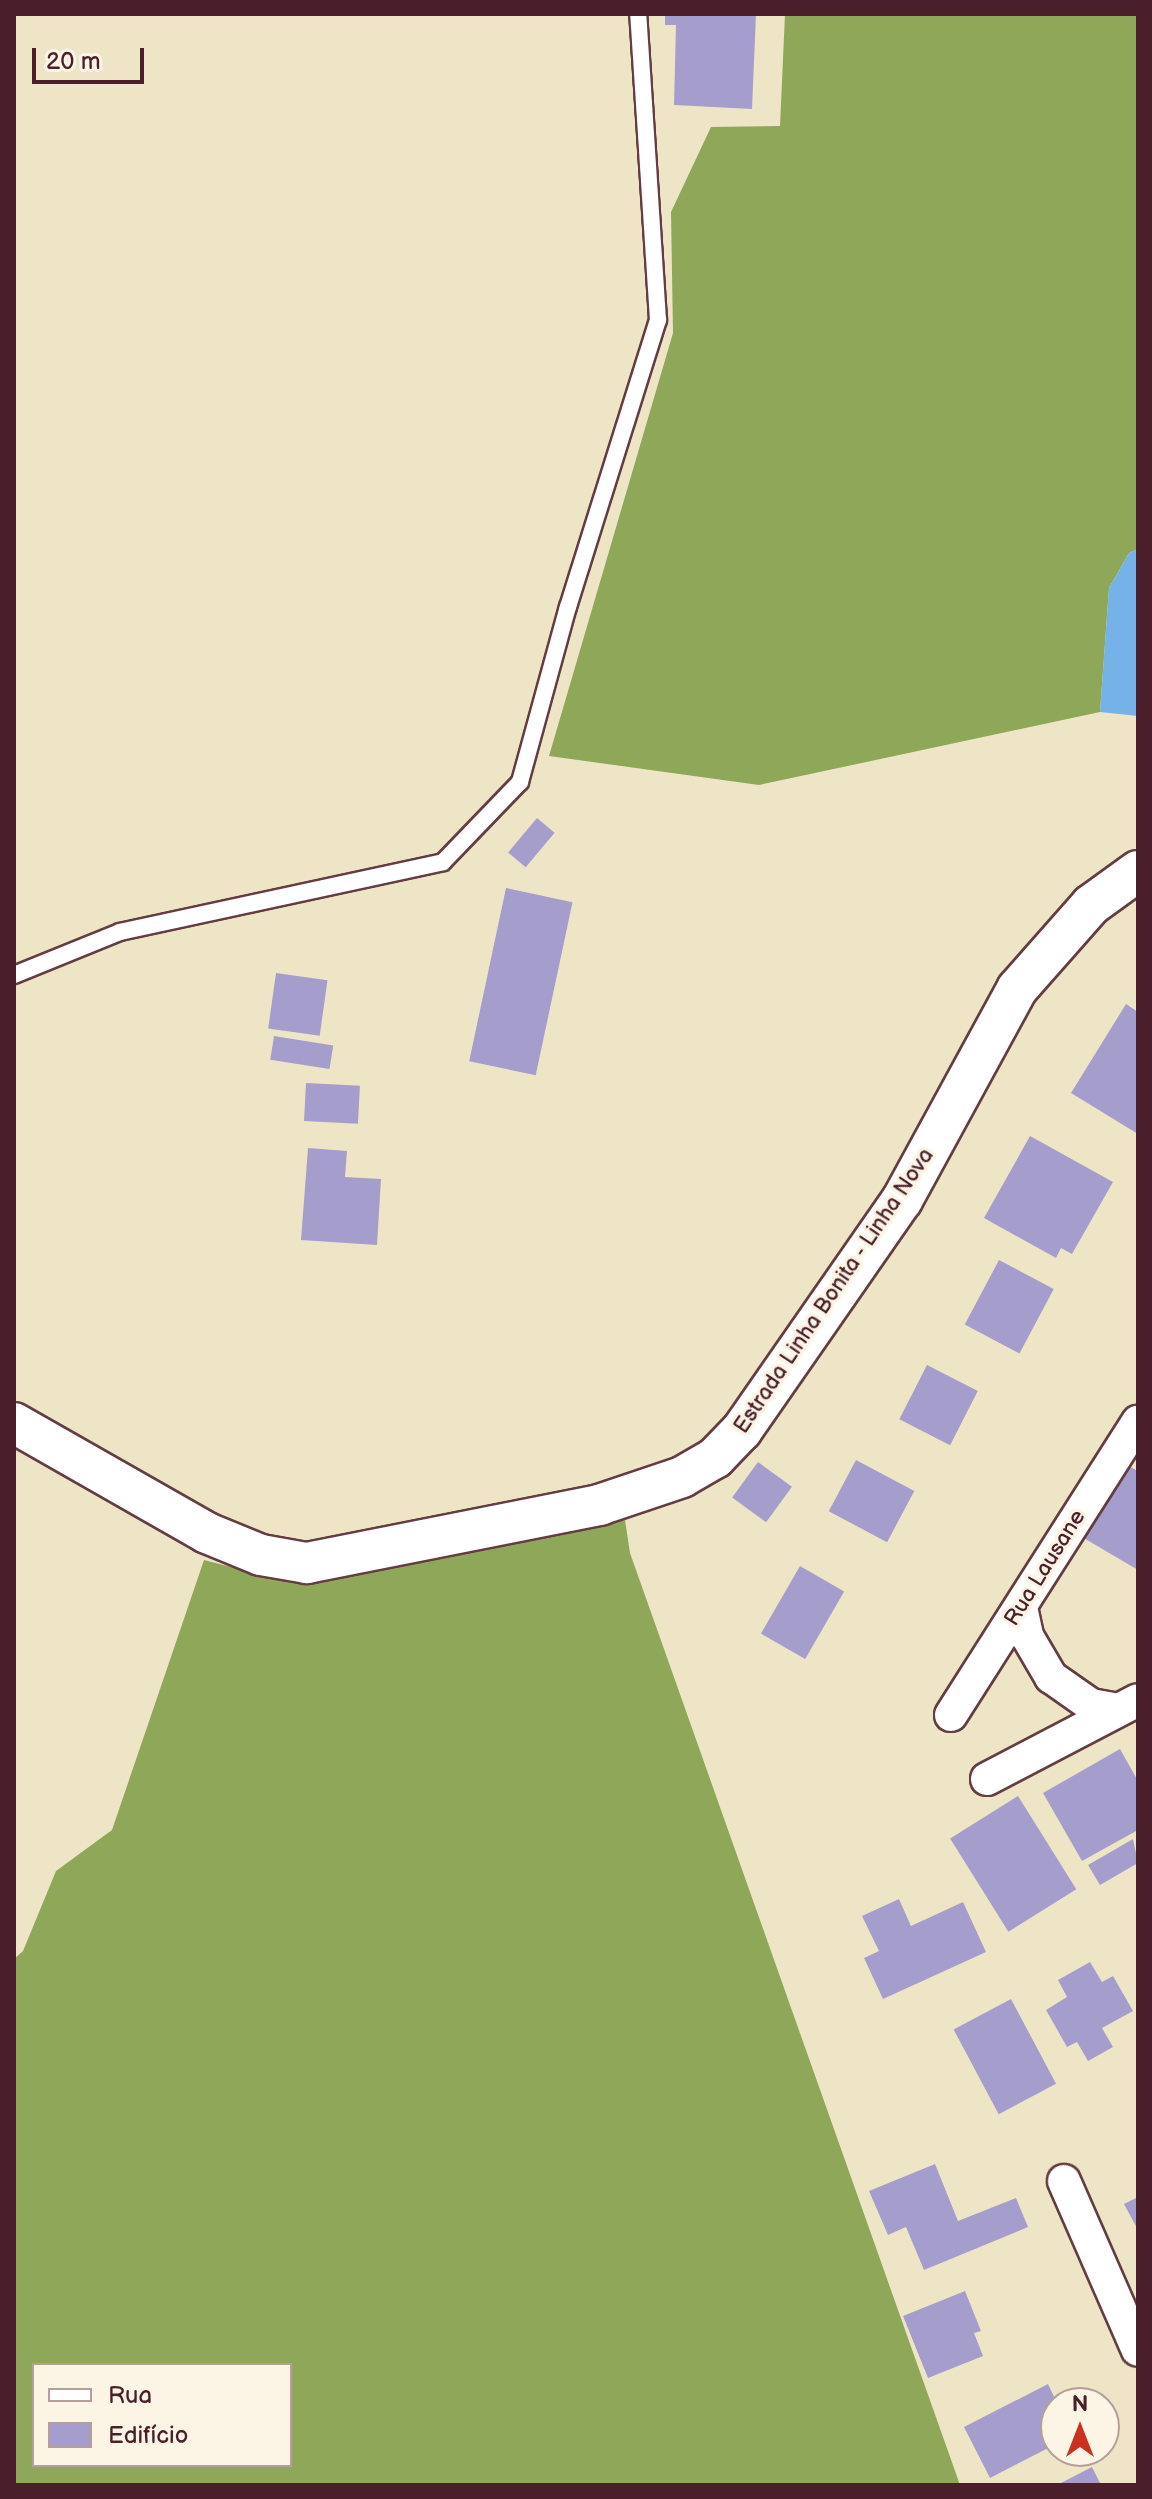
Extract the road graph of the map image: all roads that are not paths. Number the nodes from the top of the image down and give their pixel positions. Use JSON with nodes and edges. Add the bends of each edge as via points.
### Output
{"nodes":[{"id":1,"x":638,"y":14,"type":"edge"},
{"id":2,"x":1138,"y":871,"type":"edge"},
{"id":3,"x":14,"y":975,"type":"edge"},
{"id":4,"x":1138,"y":1421,"type":"edge"},
{"id":5,"x":14,"y":1423,"type":"edge"},
{"id":6,"x":1021,"y":1607,"type":"junction"},
{"id":7,"x":1128,"y":1705,"type":"edge"},
{"id":8,"x":951,"y":1715,"type":"dead end"},
{"id":9,"x":987,"y":1779,"type":"dead end"},
{"id":10,"x":1064,"y":2181,"type":"dead end"},
{"id":11,"x":1138,"y":2350,"type":"edge"}],
"edges":[{"from":1,"to":3,"type":"lane","via":[[658,320],[568,607],[520,782],[443,862],[120,932]]},
{"from":2,"to":5,"type":"street","name":"Estrada Linha Bonita - Linha Nova","via":[[1091,905],[1017,989],[902,1200],[742,1430],[715,1458],[682,1477],[599,1505],[307,1563],[261,1555],[207,1533]]},
{"from":4,"to":6,"type":"street","name":"Rua Lausane"},
{"from":6,"to":7,"type":"street","via":[[1027,1636],[1051,1677],[1091,1705]]},
{"from":6,"to":8,"type":"street","name":"Rua Lausane"},
{"from":7,"to":9,"type":"street"},
{"from":10,"to":11,"type":"street"}]}
